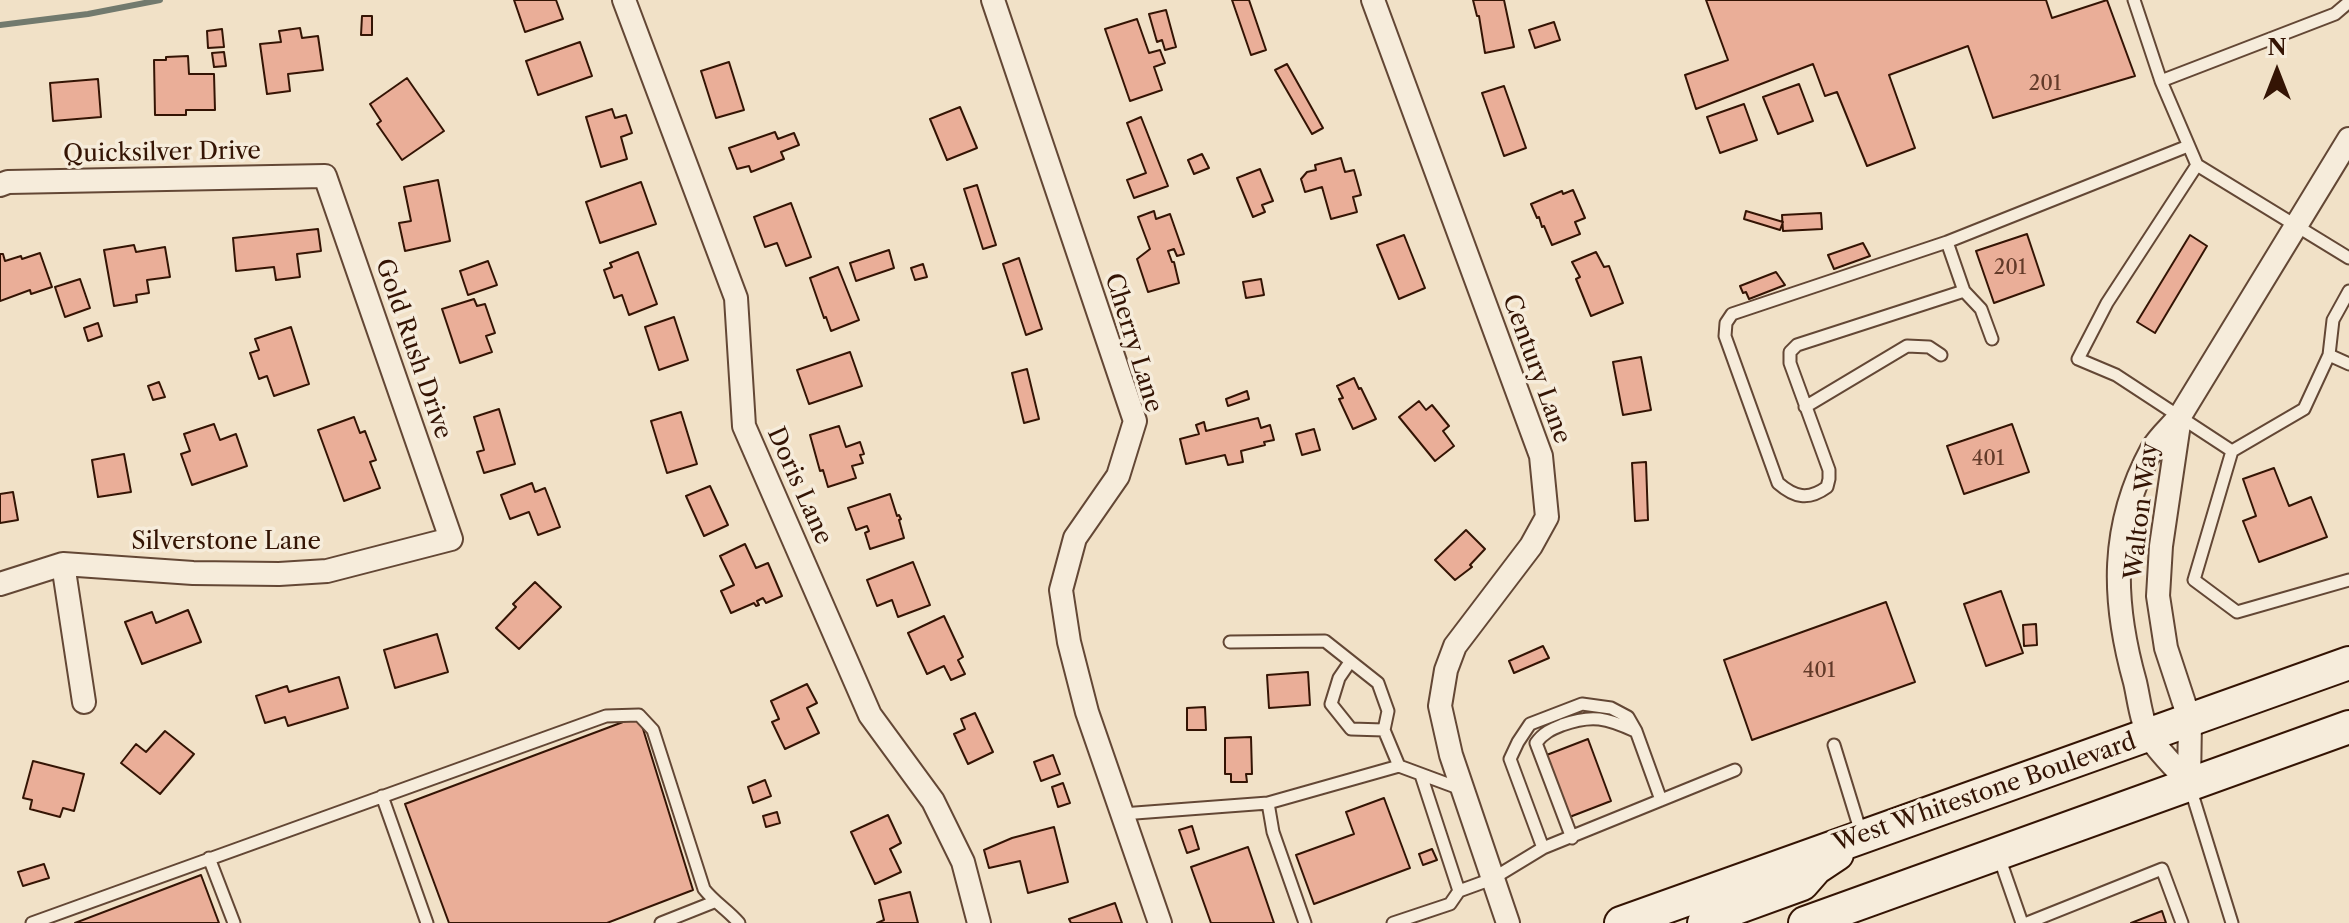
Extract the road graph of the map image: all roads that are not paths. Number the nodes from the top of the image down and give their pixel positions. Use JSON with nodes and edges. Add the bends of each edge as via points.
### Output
{"nodes":[{"id":1,"x":624,"y":0,"type":"edge"},
{"id":2,"x":993,"y":0,"type":"edge"},
{"id":3,"x":1373,"y":0,"type":"edge"},
{"id":4,"x":2134,"y":0,"type":"edge"},
{"id":5,"x":2349,"y":2,"type":"edge"},
{"id":6,"x":2161,"y":81,"type":"junction"},
{"id":7,"x":2349,"y":139,"type":"edge"},
{"id":8,"x":2188,"y":146,"type":"junction"},
{"id":9,"x":2197,"y":165,"type":"junction"},
{"id":10,"x":325,"y":176,"type":"joint"},
{"id":11,"x":0,"y":185,"type":"edge"},
{"id":12,"x":2297,"y":226,"type":"junction"},
{"id":13,"x":1947,"y":242,"type":"junction"},
{"id":14,"x":2349,"y":258,"type":"edge"},
{"id":15,"x":1964,"y":291,"type":"junction"},
{"id":16,"x":2349,"y":291,"type":"edge"},
{"id":17,"x":1992,"y":339,"type":"dead end"},
{"id":18,"x":1941,"y":355,"type":"dead end"},
{"id":19,"x":2329,"y":355,"type":"junction"},
{"id":20,"x":2349,"y":364,"type":"edge"},
{"id":21,"x":1805,"y":407,"type":"junction"},
{"id":22,"x":2180,"y":416,"type":"junction"},
{"id":23,"x":2232,"y":451,"type":"junction"},
{"id":24,"x":451,"y":539,"type":"joint"},
{"id":25,"x":63,"y":564,"type":"junction"},
{"id":26,"x":2349,"y":580,"type":"edge"},
{"id":27,"x":0,"y":584,"type":"edge"},
{"id":28,"x":1230,"y":642,"type":"dead end"},
{"id":29,"x":1350,"y":662,"type":"junction"},
{"id":30,"x":2349,"y":663,"type":"edge"},
{"id":31,"x":84,"y":702,"type":"dead end"},
{"id":32,"x":2190,"y":721,"type":"junction"},
{"id":33,"x":2349,"y":727,"type":"edge"},
{"id":34,"x":1384,"y":730,"type":"junction"},
{"id":35,"x":1636,"y":731,"type":"junction"},
{"id":36,"x":2149,"y":736,"type":"junction"},
{"id":37,"x":1834,"y":745,"type":"dead end"},
{"id":38,"x":1399,"y":766,"type":"junction"},
{"id":39,"x":1735,"y":770,"type":"dead end"},
{"id":40,"x":1421,"y":775,"type":"junction"},
{"id":41,"x":2189,"y":783,"type":"junction"},
{"id":42,"x":1461,"y":789,"type":"junction"},
{"id":43,"x":382,"y":796,"type":"junction"},
{"id":44,"x":1661,"y":800,"type":"junction"},
{"id":45,"x":1268,"y":803,"type":"junction"},
{"id":46,"x":1122,"y":814,"type":"junction"},
{"id":47,"x":1862,"y":836,"type":"junction"},
{"id":48,"x":1572,"y":838,"type":"junction"},
{"id":49,"x":1543,"y":848,"type":"junction"},
{"id":50,"x":1998,"y":854,"type":"junction"},
{"id":51,"x":209,"y":858,"type":"junction"},
{"id":52,"x":1492,"y":879,"type":"junction"},
{"id":53,"x":1459,"y":891,"type":"junction"},
{"id":54,"x":714,"y":902,"type":"junction"},
{"id":55,"x":32,"y":923,"type":"edge"},
{"id":56,"x":234,"y":923,"type":"edge"},
{"id":57,"x":427,"y":923,"type":"edge"},
{"id":58,"x":661,"y":923,"type":"edge"},
{"id":59,"x":739,"y":923,"type":"edge"},
{"id":60,"x":979,"y":923,"type":"edge"},
{"id":61,"x":1160,"y":923,"type":"edge"},
{"id":62,"x":1305,"y":923,"type":"edge"},
{"id":63,"x":1393,"y":923,"type":"edge"},
{"id":64,"x":1508,"y":923,"type":"edge"},
{"id":65,"x":1621,"y":923,"type":"edge"},
{"id":66,"x":1704,"y":923,"type":"edge"},
{"id":67,"x":1805,"y":923,"type":"edge"},
{"id":68,"x":2025,"y":923,"type":"edge"},
{"id":69,"x":2182,"y":923,"type":"edge"},
{"id":70,"x":2232,"y":923,"type":"edge"}],
"edges":[{"from":1,"to":60,"type":"street","name":"Doris Lane","via":[[736,298],[744,426],[870,715],[933,801],[963,862]]},
{"from":2,"to":46,"type":"street","name":"Cherry Lane","via":[[1135,421],[1118,476],[1075,538],[1061,590],[1087,712]]},
{"from":3,"to":42,"type":"street","name":"Century Lane","via":[[1541,456],[1547,517],[1455,646],[1446,670],[1440,706]]},
{"from":4,"to":6,"type":"lane"},
{"from":5,"to":6,"type":"lane","via":[[2335,14]]},
{"from":6,"to":8,"type":"lane"},
{"from":7,"to":12,"type":"street","name":"Walton Way"},
{"from":8,"to":9,"type":"lane"},
{"from":8,"to":13,"type":"lane"},
{"from":9,"to":12,"type":"lane"},
{"from":9,"to":22,"type":"lane","via":[[2107,303],[2078,359],[2116,375]]},
{"from":10,"to":11,"type":"street","name":"Quicksilver Drive"},
{"from":10,"to":24,"type":"street","name":"Gold Rush Drive"},
{"from":12,"to":14,"type":"lane"},
{"from":12,"to":22,"type":"street","name":"Walton Way"},
{"from":13,"to":15,"type":"lane"},
{"from":13,"to":21,"type":"lane","via":[[1732,314],[1725,336],[1730,354],[1778,483],[1798,496],[1819,493],[1829,479]]},
{"from":15,"to":17,"type":"lane","via":[[1981,309]]},
{"from":15,"to":21,"type":"lane","via":[[1797,345],[1790,363]]},
{"from":16,"to":19,"type":"lane","via":[[2333,320]]},
{"from":18,"to":21,"type":"lane","via":[[1929,347],[1907,346]]},
{"from":19,"to":20,"type":"lane"},
{"from":19,"to":23,"type":"lane","via":[[2304,409]]},
{"from":22,"to":23,"type":"lane"},
{"from":22,"to":32,"type":"street","name":"Walton Way","via":[[2158,596],[2166,648]]},
{"from":22,"to":36,"type":"street","name":"Walton Way","via":[[2154,447],[2123,527],[2121,624]]},
{"from":23,"to":26,"type":"lane","via":[[2194,580],[2237,612]]},
{"from":24,"to":25,"type":"street","name":"Silverstone Lane","via":[[327,571],[193,573]]},
{"from":25,"to":27,"type":"street","name":"Silverstone Lane"},
{"from":25,"to":31,"type":"street"},
{"from":28,"to":29,"type":"lane","via":[[1325,641]]},
{"from":29,"to":34,"type":"lane","via":[[1378,683],[1388,711]]},
{"from":29,"to":34,"type":"lane","via":[[1331,704],[1351,729]]},
{"from":30,"to":32,"type":"main road","name":"West Whitestone Boulevard"},
{"from":32,"to":36,"type":"main road","name":"West Whitestone Boulevard"},
{"from":32,"to":41,"type":"street","name":"Walton Way"},
{"from":33,"to":41,"type":"main road"},
{"from":34,"to":38,"type":"lane"},
{"from":35,"to":44,"type":"lane"},
{"from":35,"to":48,"type":"lane","via":[[1595,717],[1559,727],[1536,743]]},
{"from":35,"to":49,"type":"lane","via":[[1628,717],[1611,708],[1582,704],[1530,724],[1510,759]]},
{"from":36,"to":41,"type":"street","name":"Walton Way"},
{"from":36,"to":47,"type":"main road","name":"West Whitestone Boulevard"},
{"from":37,"to":47,"type":"lane"},
{"from":38,"to":40,"type":"lane"},
{"from":38,"to":45,"type":"lane"},
{"from":39,"to":44,"type":"lane"},
{"from":40,"to":42,"type":"lane"},
{"from":40,"to":53,"type":"lane"},
{"from":41,"to":50,"type":"main road"},
{"from":41,"to":70,"type":"lane"},
{"from":42,"to":52,"type":"street","name":"Century Lane"},
{"from":43,"to":51,"type":"lane"},
{"from":43,"to":54,"type":"lane","via":[[606,716],[639,715],[653,730],[704,889]]},
{"from":43,"to":57,"type":"lane"},
{"from":44,"to":48,"type":"lane"},
{"from":45,"to":46,"type":"lane"},
{"from":45,"to":62,"type":"lane"},
{"from":46,"to":61,"type":"street","name":"Cherry Lane"},
{"from":47,"to":65,"type":"main road","name":"West Whitestone Boulevard"},
{"from":47,"to":66,"type":"main road","via":[[1802,884]]},
{"from":48,"to":49,"type":"lane"},
{"from":49,"to":52,"type":"lane"},
{"from":50,"to":67,"type":"main road"},
{"from":50,"to":68,"type":"lane"},
{"from":51,"to":55,"type":"lane"},
{"from":51,"to":56,"type":"lane"},
{"from":52,"to":53,"type":"lane"},
{"from":52,"to":64,"type":"street","name":"Century Lane"},
{"from":53,"to":63,"type":"lane","via":[[1450,904]]},
{"from":54,"to":58,"type":"lane"},
{"from":54,"to":59,"type":"lane"},
{"from":68,"to":69,"type":"lane","via":[[2162,869]]}]}
